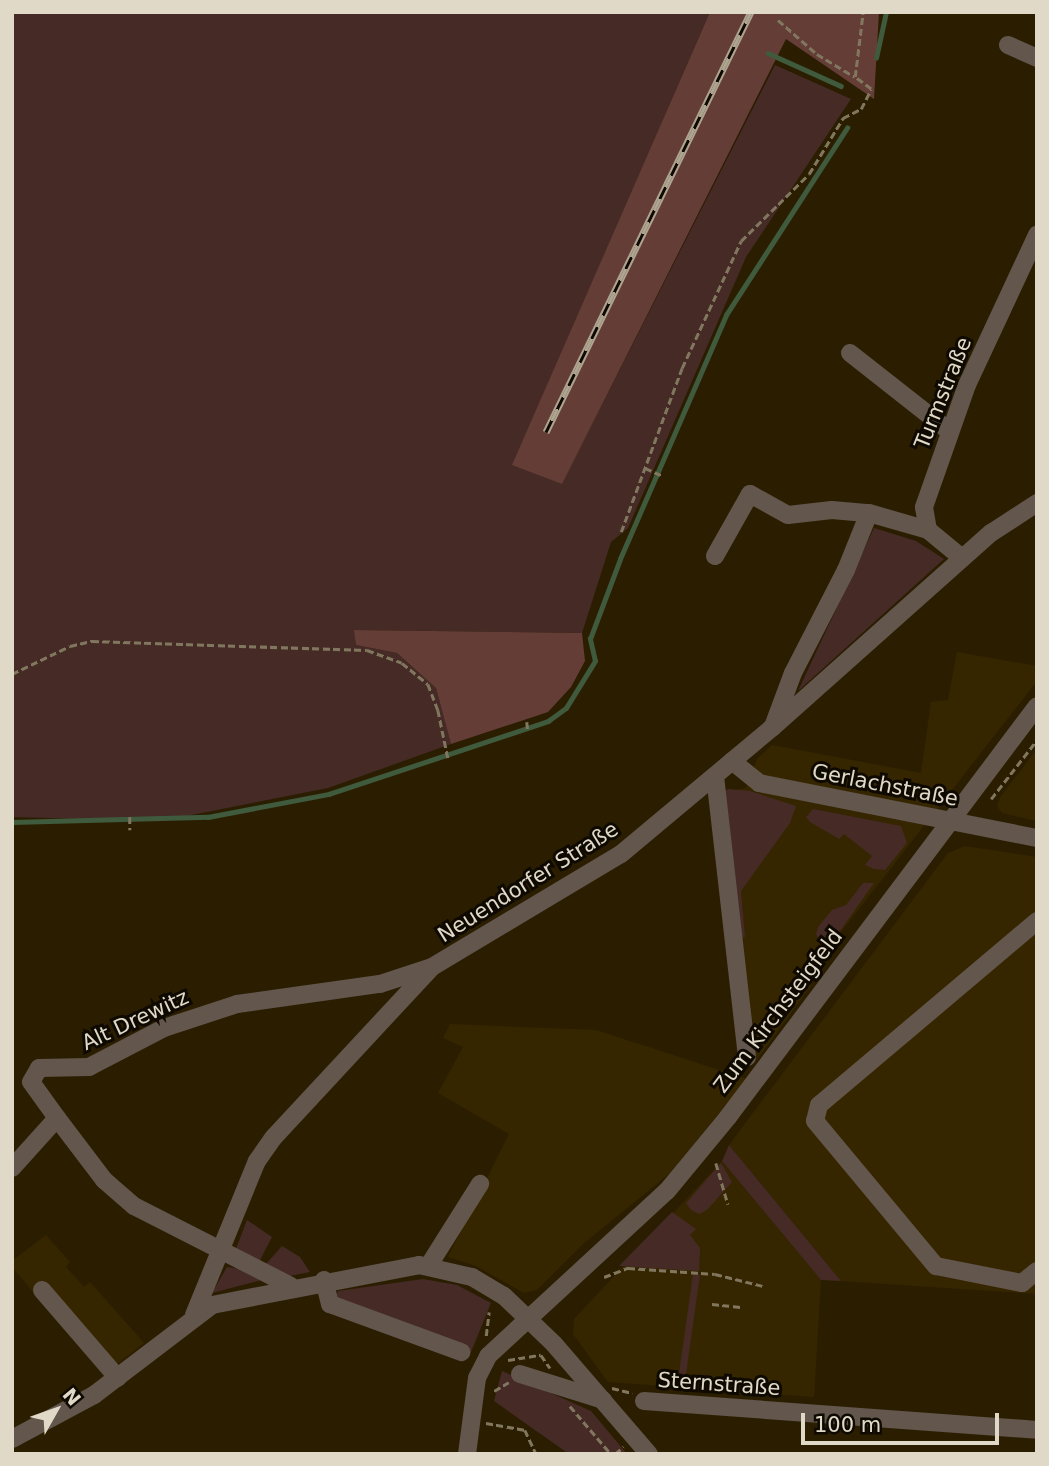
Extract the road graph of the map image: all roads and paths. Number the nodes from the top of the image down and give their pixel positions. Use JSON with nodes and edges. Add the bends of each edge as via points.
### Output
{"nodes":[{"id":1,"x":863,"y":12,"type":"edge"},
{"id":2,"x":778,"y":20,"type":"dead end"},
{"id":3,"x":1008,"y":45,"type":"dead end"},
{"id":4,"x":1037,"y":58,"type":"edge"},
{"id":5,"x":855,"y":77,"type":"junction"},
{"id":6,"x":1037,"y":235,"type":"edge"},
{"id":7,"x":849,"y":353,"type":"dead end"},
{"id":8,"x":949,"y":431,"type":"junction"},
{"id":9,"x":645,"y":468,"type":"junction"},
{"id":10,"x":663,"y":476,"type":"dead end"},
{"id":11,"x":1037,"y":503,"type":"edge"},
{"id":12,"x":869,"y":513,"type":"junction"},
{"id":13,"x":928,"y":530,"type":"junction"},
{"id":14,"x":621,"y":532,"type":"dead end"},
{"id":15,"x":715,"y":556,"type":"dead end"},
{"id":16,"x":962,"y":558,"type":"junction"},
{"id":17,"x":12,"y":674,"type":"edge"},
{"id":18,"x":1037,"y":706,"type":"edge"},
{"id":19,"x":527,"y":722,"type":"dead end"},
{"id":20,"x":773,"y":727,"type":"junction"},
{"id":21,"x":528,"y":732,"type":"dead end"},
{"id":22,"x":1037,"y":740,"type":"edge"},
{"id":23,"x":448,"y":758,"type":"dead end"},
{"id":24,"x":732,"y":761,"type":"junction"},
{"id":25,"x":715,"y":776,"type":"junction"},
{"id":26,"x":991,"y":799,"type":"dead end"},
{"id":27,"x":130,"y":817,"type":"dead end"},
{"id":28,"x":951,"y":821,"type":"junction"},
{"id":29,"x":130,"y":830,"type":"dead end"},
{"id":30,"x":1037,"y":838,"type":"edge"},
{"id":31,"x":1037,"y":921,"type":"edge"},
{"id":32,"x":432,"y":967,"type":"junction"},
{"id":33,"x":747,"y":1057,"type":"dead end"},
{"id":34,"x":57,"y":1118,"type":"junction"},
{"id":35,"x":716,"y":1163,"type":"dead end"},
{"id":36,"x":12,"y":1168,"type":"edge"},
{"id":37,"x":480,"y":1184,"type":"dead end"},
{"id":38,"x":728,"y":1204,"type":"dead end"},
{"id":39,"x":222,"y":1254,"type":"junction"},
{"id":40,"x":429,"y":1265,"type":"junction"},
{"id":41,"x":1037,"y":1271,"type":"edge"},
{"id":42,"x":604,"y":1278,"type":"dead end"},
{"id":43,"x":324,"y":1280,"type":"junction"},
{"id":44,"x":291,"y":1286,"type":"junction"},
{"id":45,"x":763,"y":1286,"type":"dead end"},
{"id":46,"x":42,"y":1290,"type":"dead end"},
{"id":47,"x":712,"y":1304,"type":"dead end"},
{"id":48,"x":743,"y":1307,"type":"dead end"},
{"id":49,"x":194,"y":1315,"type":"junction"},
{"id":50,"x":527,"y":1319,"type":"junction"},
{"id":51,"x":461,"y":1352,"type":"dead end"},
{"id":52,"x":520,"y":1374,"type":"dead end"},
{"id":53,"x":118,"y":1378,"type":"junction"},
{"id":54,"x":559,"y":1387,"type":"junction"},
{"id":55,"x":606,"y":1394,"type":"junction"},
{"id":56,"x":644,"y":1401,"type":"joint"},
{"id":57,"x":486,"y":1423,"type":"dead end"},
{"id":58,"x":1037,"y":1430,"type":"edge"},
{"id":59,"x":12,"y":1439,"type":"edge"},
{"id":60,"x":467,"y":1454,"type":"edge"},
{"id":61,"x":536,"y":1454,"type":"edge"},
{"id":62,"x":611,"y":1454,"type":"edge"},
{"id":63,"x":649,"y":1454,"type":"edge"}],
"edges":[{"from":1,"to":5,"type":"path"},
{"from":2,"to":5,"type":"path","via":[[817,54]]},
{"from":3,"to":4,"type":"street"},
{"from":5,"to":9,"type":"path","via":[[871,89],[860,109],[843,118],[809,174],[741,241],[682,368]]},
{"from":6,"to":8,"type":"street","name":"Turmstraße"},
{"from":7,"to":8,"type":"street"},
{"from":8,"to":13,"type":"street","name":"Turmstraße","via":[[924,507]]},
{"from":9,"to":10,"type":"path"},
{"from":9,"to":14,"type":"path"},
{"from":11,"to":16,"type":"street","name":"Neuendorfer Straße"},
{"from":12,"to":13,"type":"street"},
{"from":12,"to":15,"type":"street","via":[[832,510],[788,515],[750,494]]},
{"from":12,"to":20,"type":"street","via":[[836,591],[793,673]]},
{"from":13,"to":16,"type":"street"},
{"from":16,"to":20,"type":"street","name":"Neuendorfer Straße"},
{"from":17,"to":23,"type":"path","via":[[70,646],[92,641],[367,650],[402,663],[428,684],[439,710]]},
{"from":18,"to":28,"type":"street","name":"Zum Kirchsteigfeld"},
{"from":19,"to":21,"type":"path"},
{"from":20,"to":24,"type":"street","name":"Neuendorfer Straße"},
{"from":22,"to":26,"type":"path"},
{"from":24,"to":25,"type":"street","name":"Neuendorfer Straße"},
{"from":24,"to":28,"type":"street","name":"Gerlachstraße","via":[[759,783]]},
{"from":25,"to":32,"type":"street","name":"Neuendorfer Straße","via":[[621,854]]},
{"from":25,"to":33,"type":"street"},
{"from":27,"to":29,"type":"path"},
{"from":28,"to":30,"type":"street","name":"Gerlachstraße"},
{"from":28,"to":50,"type":"street","name":"Zum Kirchsteigfeld","via":[[667,1191]]},
{"from":31,"to":41,"type":"street","via":[[819,1105],[814,1121],[936,1266],[1023,1283]]},
{"from":32,"to":34,"type":"street","name":"Alt Drewitz","via":[[380,984],[237,1004],[164,1028],[89,1067],[39,1068],[31,1082]]},
{"from":32,"to":39,"type":"street","name":"Neuendorfer Straße","via":[[274,1138],[245,1186]]},
{"from":34,"to":36,"type":"street"},
{"from":34,"to":39,"type":"street","name":"Alt Drewitz","via":[[117,1193]]},
{"from":35,"to":38,"type":"path"},
{"from":37,"to":40,"type":"street"},
{"from":39,"to":44,"type":"street","name":"Alt Drewitz"},
{"from":39,"to":49,"type":"street","name":"Neuendorfer Straße"},
{"from":40,"to":43,"type":"street"},
{"from":40,"to":50,"type":"street","via":[[472,1277]]},
{"from":42,"to":45,"type":"path","via":[[628,1268],[715,1274]]},
{"from":43,"to":44,"type":"street"},
{"from":43,"to":51,"type":"street","via":[[330,1304]]},
{"from":44,"to":49,"type":"street","via":[[235,1297]]},
{"from":46,"to":53,"type":"street"},
{"from":47,"to":48,"type":"path"},
{"from":49,"to":53,"type":"street"},
{"from":50,"to":55,"type":"street"},
{"from":50,"to":60,"type":"street","name":"Zum Kirchsteigfeld","via":[[481,1366]]},
{"from":52,"to":54,"type":"street"},
{"from":53,"to":59,"type":"street","via":[[65,1413]]},
{"from":54,"to":55,"type":"street"},
{"from":54,"to":62,"type":"path"},
{"from":55,"to":56,"type":"path","name":"Sternstraße"},
{"from":55,"to":63,"type":"street"},
{"from":56,"to":58,"type":"street","name":"Sternstraße"},
{"from":57,"to":61,"type":"path","via":[[525,1430]]}]}
